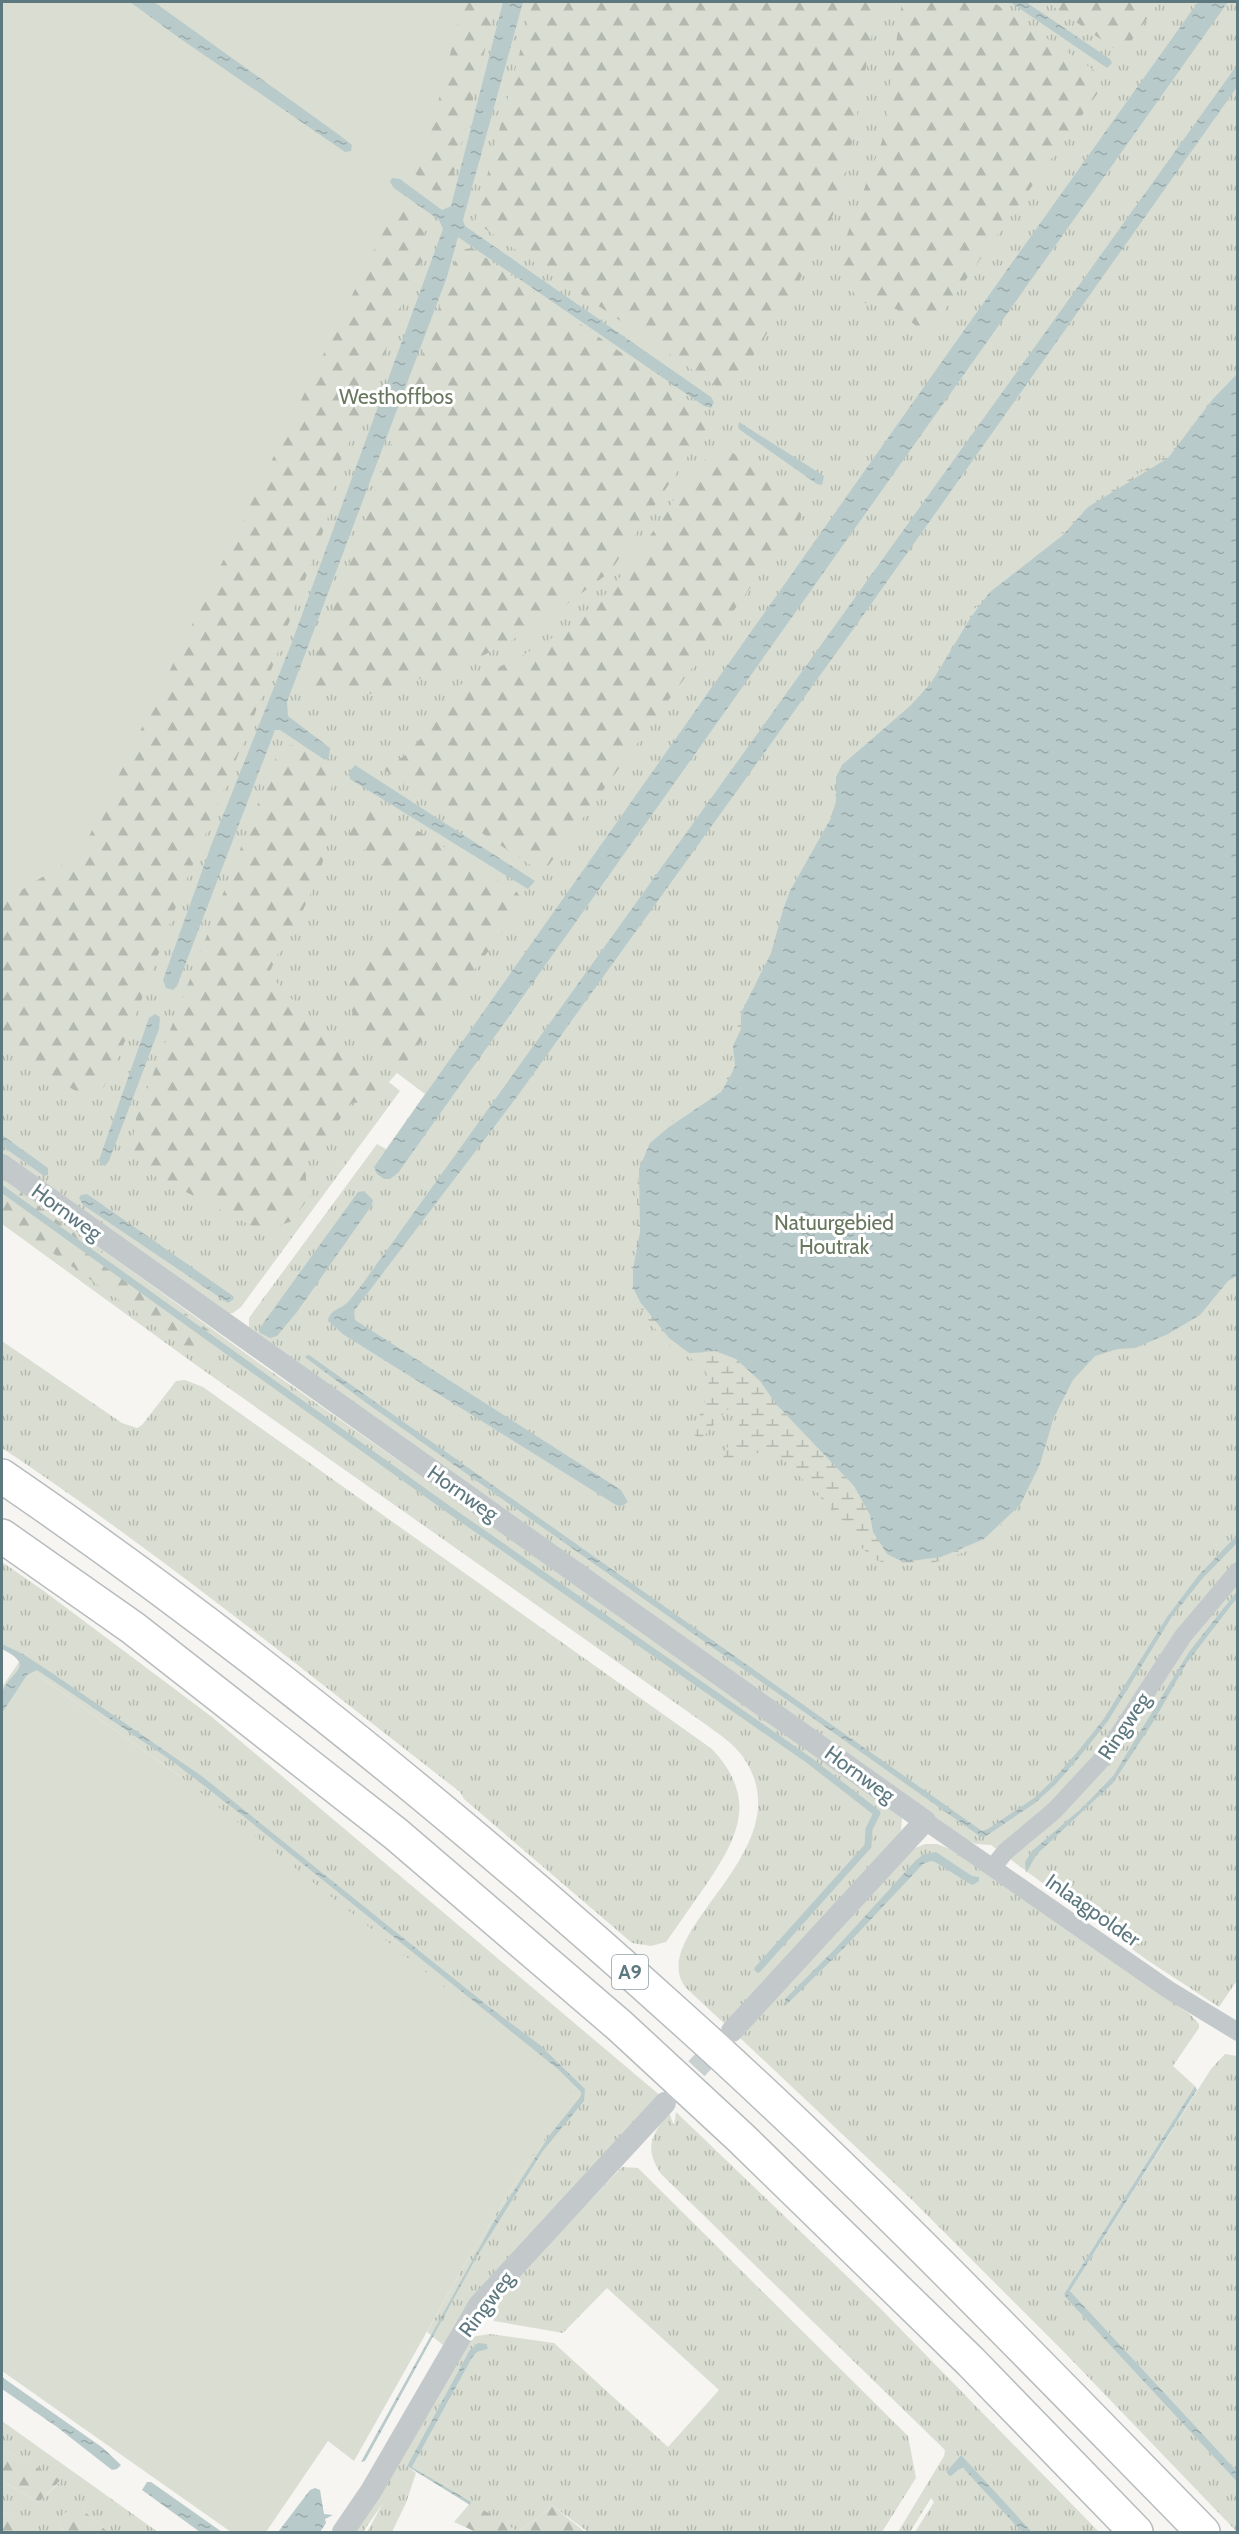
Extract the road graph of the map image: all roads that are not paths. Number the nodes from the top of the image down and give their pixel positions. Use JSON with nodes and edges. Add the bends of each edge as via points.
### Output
{"nodes":[{"id":1,"x":2,"y":1165,"type":"edge"},
{"id":2,"x":2,"y":1476,"type":"edge"},
{"id":3,"x":2,"y":1536,"type":"edge"},
{"id":4,"x":1238,"y":1571,"type":"edge"},
{"id":5,"x":925,"y":1821,"type":"junction"},
{"id":6,"x":993,"y":1867,"type":"junction"},
{"id":7,"x":732,"y":2031,"type":"tunnel mouth"},
{"id":8,"x":1238,"y":2032,"type":"edge"},
{"id":9,"x":665,"y":2103,"type":"tunnel mouth"},
{"id":10,"x":343,"y":2532,"type":"edge"},
{"id":11,"x":1136,"y":2532,"type":"edge"},
{"id":12,"x":1203,"y":2532,"type":"edge"}],
"edges":[{"from":1,"to":5,"type":"street","name":"Hornweg"},
{"from":2,"to":12,"type":"highway","number":"A9","via":[[174,1598],[304,1699],[459,1823],[666,2004],[985,2309]]},
{"from":3,"to":11,"type":"highway","number":"A9","via":[[133,1628],[396,1834],[620,2026],[954,2345]]},
{"from":4,"to":6,"type":"street","name":"Ringweg","via":[[1183,1636],[1104,1757],[1071,1794]]},
{"from":5,"to":6,"type":"street","name":"Inlaagpolder"},
{"from":5,"to":7,"type":"street"},
{"from":6,"to":8,"type":"street","name":"Inlaagpolder","via":[[1169,1990]]},
{"from":9,"to":10,"type":"street","name":"Ringweg","via":[[479,2305]]}]}
